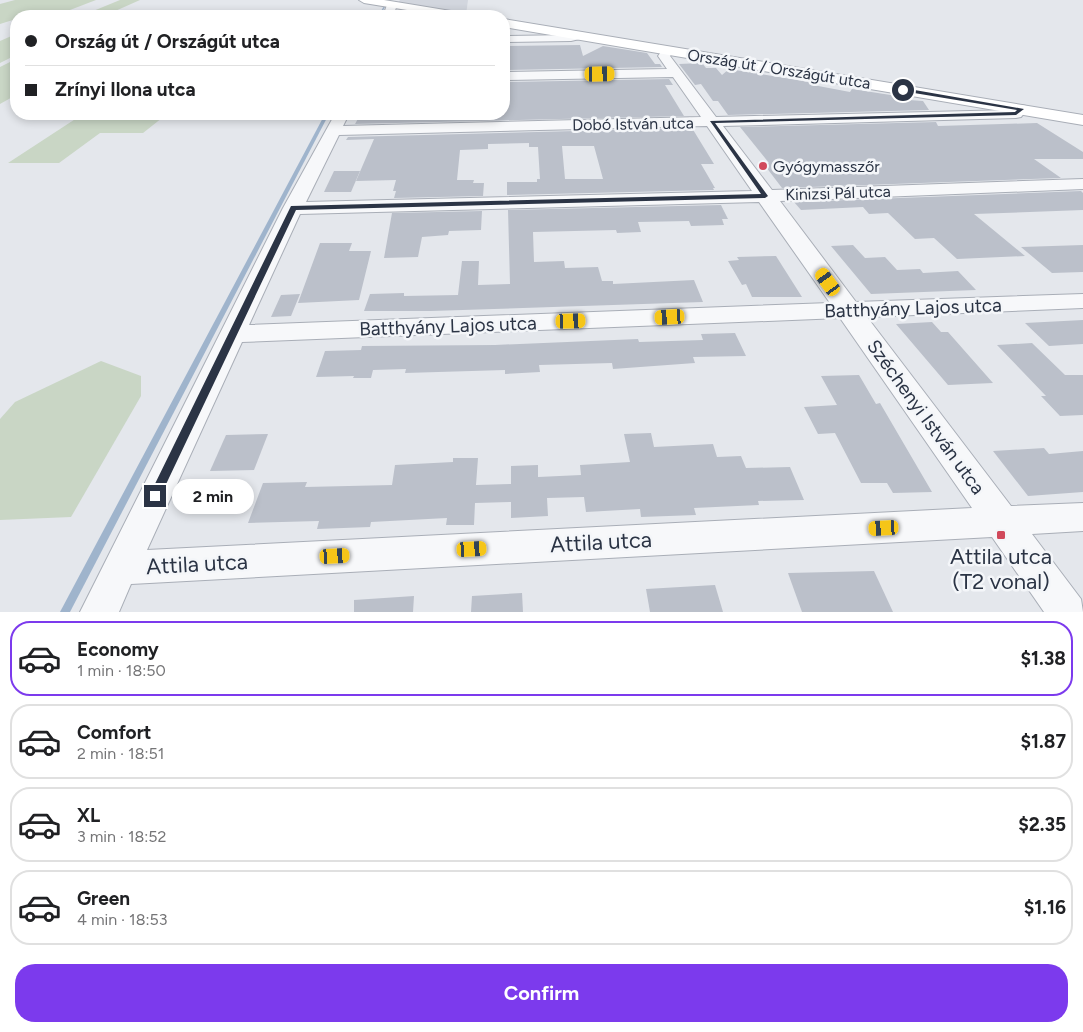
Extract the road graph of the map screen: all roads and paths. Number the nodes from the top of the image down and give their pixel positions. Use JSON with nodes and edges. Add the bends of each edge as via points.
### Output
{"nodes":[{"id":1,"x":364,"y":0,"type":"edge"},
{"id":2,"x":389,"y":4,"type":"junction"},
{"id":3,"x":388,"y":10,"type":"edge"},
{"id":4,"x":426,"y":10,"type":"edge"},
{"id":5,"x":510,"y":24,"type":"edge"},
{"id":6,"x":580,"y":36,"type":"junction"},
{"id":7,"x":510,"y":39,"type":"edge"},
{"id":8,"x":667,"y":51,"type":"junction"},
{"id":9,"x":676,"y":73,"type":"junction"},
{"id":10,"x":510,"y":76,"type":"edge"},
{"id":11,"x":1021,"y":109,"type":"junction"},
{"id":12,"x":1083,"y":120,"type":"edge"},
{"id":13,"x":338,"y":122,"type":"edge"},
{"id":14,"x":712,"y":122,"type":"junction"},
{"id":15,"x":1083,"y":184,"type":"edge"},
{"id":16,"x":765,"y":196,"type":"junction"},
{"id":17,"x":294,"y":208,"type":"junction"},
{"id":18,"x":1083,"y":301,"type":"edge"},
{"id":19,"x":848,"y":310,"type":"junction"},
{"id":20,"x":234,"y":334,"type":"junction"},
{"id":21,"x":1083,"y":517,"type":"edge"},
{"id":22,"x":1002,"y":521,"type":"junction"},
{"id":23,"x":120,"y":568,"type":"junction"},
{"id":24,"x":99,"y":612,"type":"edge"},
{"id":25,"x":1067,"y":612,"type":"edge"}],
"edges":[{"from":1,"to":2,"type":"main road"},
{"from":2,"to":3,"type":"street"},
{"from":2,"to":4,"type":"main road"},
{"from":5,"to":6,"type":"main road","name":"Ország út / Országút utca"},
{"from":6,"to":7,"type":"street"},
{"from":6,"to":8,"type":"main road","name":"Ország út / Országút utca"},
{"from":8,"to":9,"type":"street","name":"Széchenyi István utca","via":[[664,56]]},
{"from":8,"to":11,"type":"main road","name":"Ország út / Országút utca"},
{"from":9,"to":10,"type":"street"},
{"from":9,"to":14,"type":"street","name":"Széchenyi István utca"},
{"from":11,"to":12,"type":"main road","name":"Ország út / Országút utca"},
{"from":11,"to":14,"type":"street","name":"Dobó István utca","via":[[1016,114]]},
{"from":13,"to":14,"type":"street","name":"Dobó István utca"},
{"from":13,"to":17,"type":"street"},
{"from":14,"to":16,"type":"street","name":"Széchenyi István utca"},
{"from":15,"to":16,"type":"street","name":"Kinizsi Pál utca"},
{"from":16,"to":17,"type":"street","name":"Kinizsi Pál utca"},
{"from":16,"to":19,"type":"street","name":"Széchenyi István utca"},
{"from":17,"to":20,"type":"street"},
{"from":18,"to":19,"type":"street","name":"Batthyány Lajos utca"},
{"from":19,"to":20,"type":"street","name":"Batthyány Lajos utca"},
{"from":19,"to":22,"type":"street","name":"Széchenyi István utca"},
{"from":20,"to":23,"type":"street"},
{"from":21,"to":22,"type":"street","name":"Attila utca"},
{"from":22,"to":23,"type":"street","name":"Attila utca"},
{"from":22,"to":25,"type":"street","name":"Széchenyi István utca"},
{"from":23,"to":24,"type":"street"}]}
